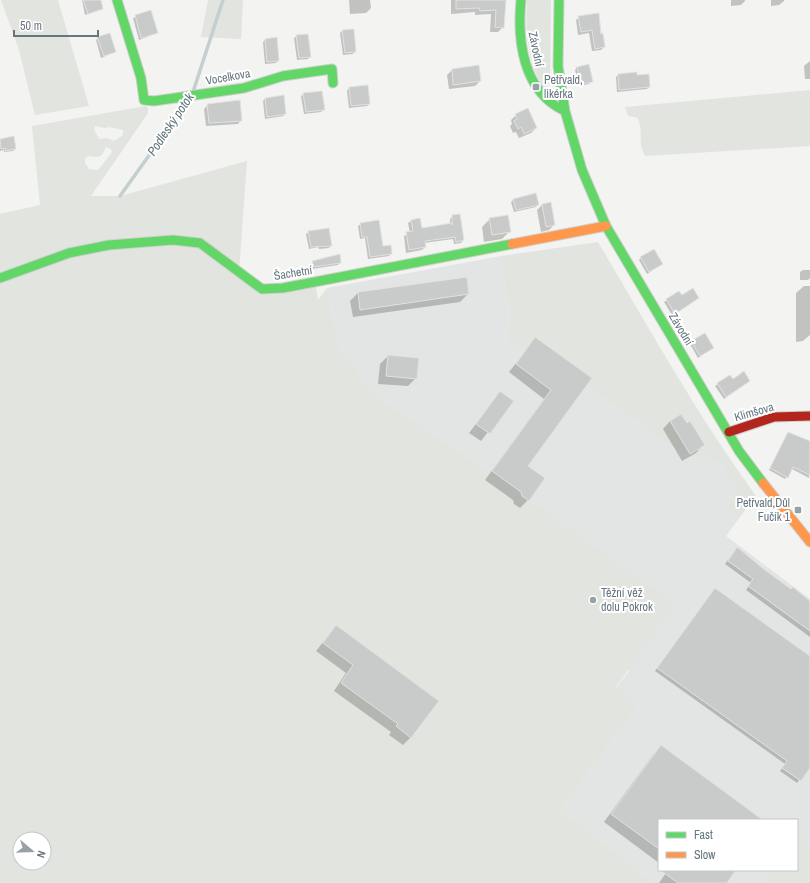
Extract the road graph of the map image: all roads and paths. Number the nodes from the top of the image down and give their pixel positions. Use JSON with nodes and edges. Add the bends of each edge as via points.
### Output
{"nodes":[{"id":1,"x":117,"y":0,"type":"edge"},
{"id":2,"x":521,"y":0,"type":"edge"},
{"id":3,"x":559,"y":0,"type":"edge"},
{"id":4,"x":333,"y":83,"type":"dead end"},
{"id":5,"x":564,"y":111,"type":"junction"},
{"id":6,"x":606,"y":226,"type":"junction"},
{"id":7,"x":0,"y":278,"type":"edge"},
{"id":8,"x":810,"y":416,"type":"edge"},
{"id":9,"x":729,"y":432,"type":"junction"},
{"id":10,"x":810,"y":542,"type":"edge"}],
"edges":[{"from":1,"to":4,"type":"street","name":"Vocelkova","via":[[144,100],[154,101],[244,88],[283,76],[332,69]]},
{"from":2,"to":5,"type":"street","name":"Závodní","via":[[520,36],[530,74],[546,100]]},
{"from":3,"to":5,"type":"street","name":"Závodní","via":[[558,66]]},
{"from":5,"to":6,"type":"street","name":"Závodní","via":[[582,170]]},
{"from":6,"to":7,"type":"street","name":"Šachetní","via":[[284,288],[262,289],[200,243],[173,240],[109,245],[69,253]]},
{"from":6,"to":9,"type":"street","name":"Závodní"},
{"from":8,"to":9,"type":"street","name":"Klimšova","via":[[774,417]]},
{"from":9,"to":10,"type":"street","name":"Závodní","via":[[739,451]]}]}
